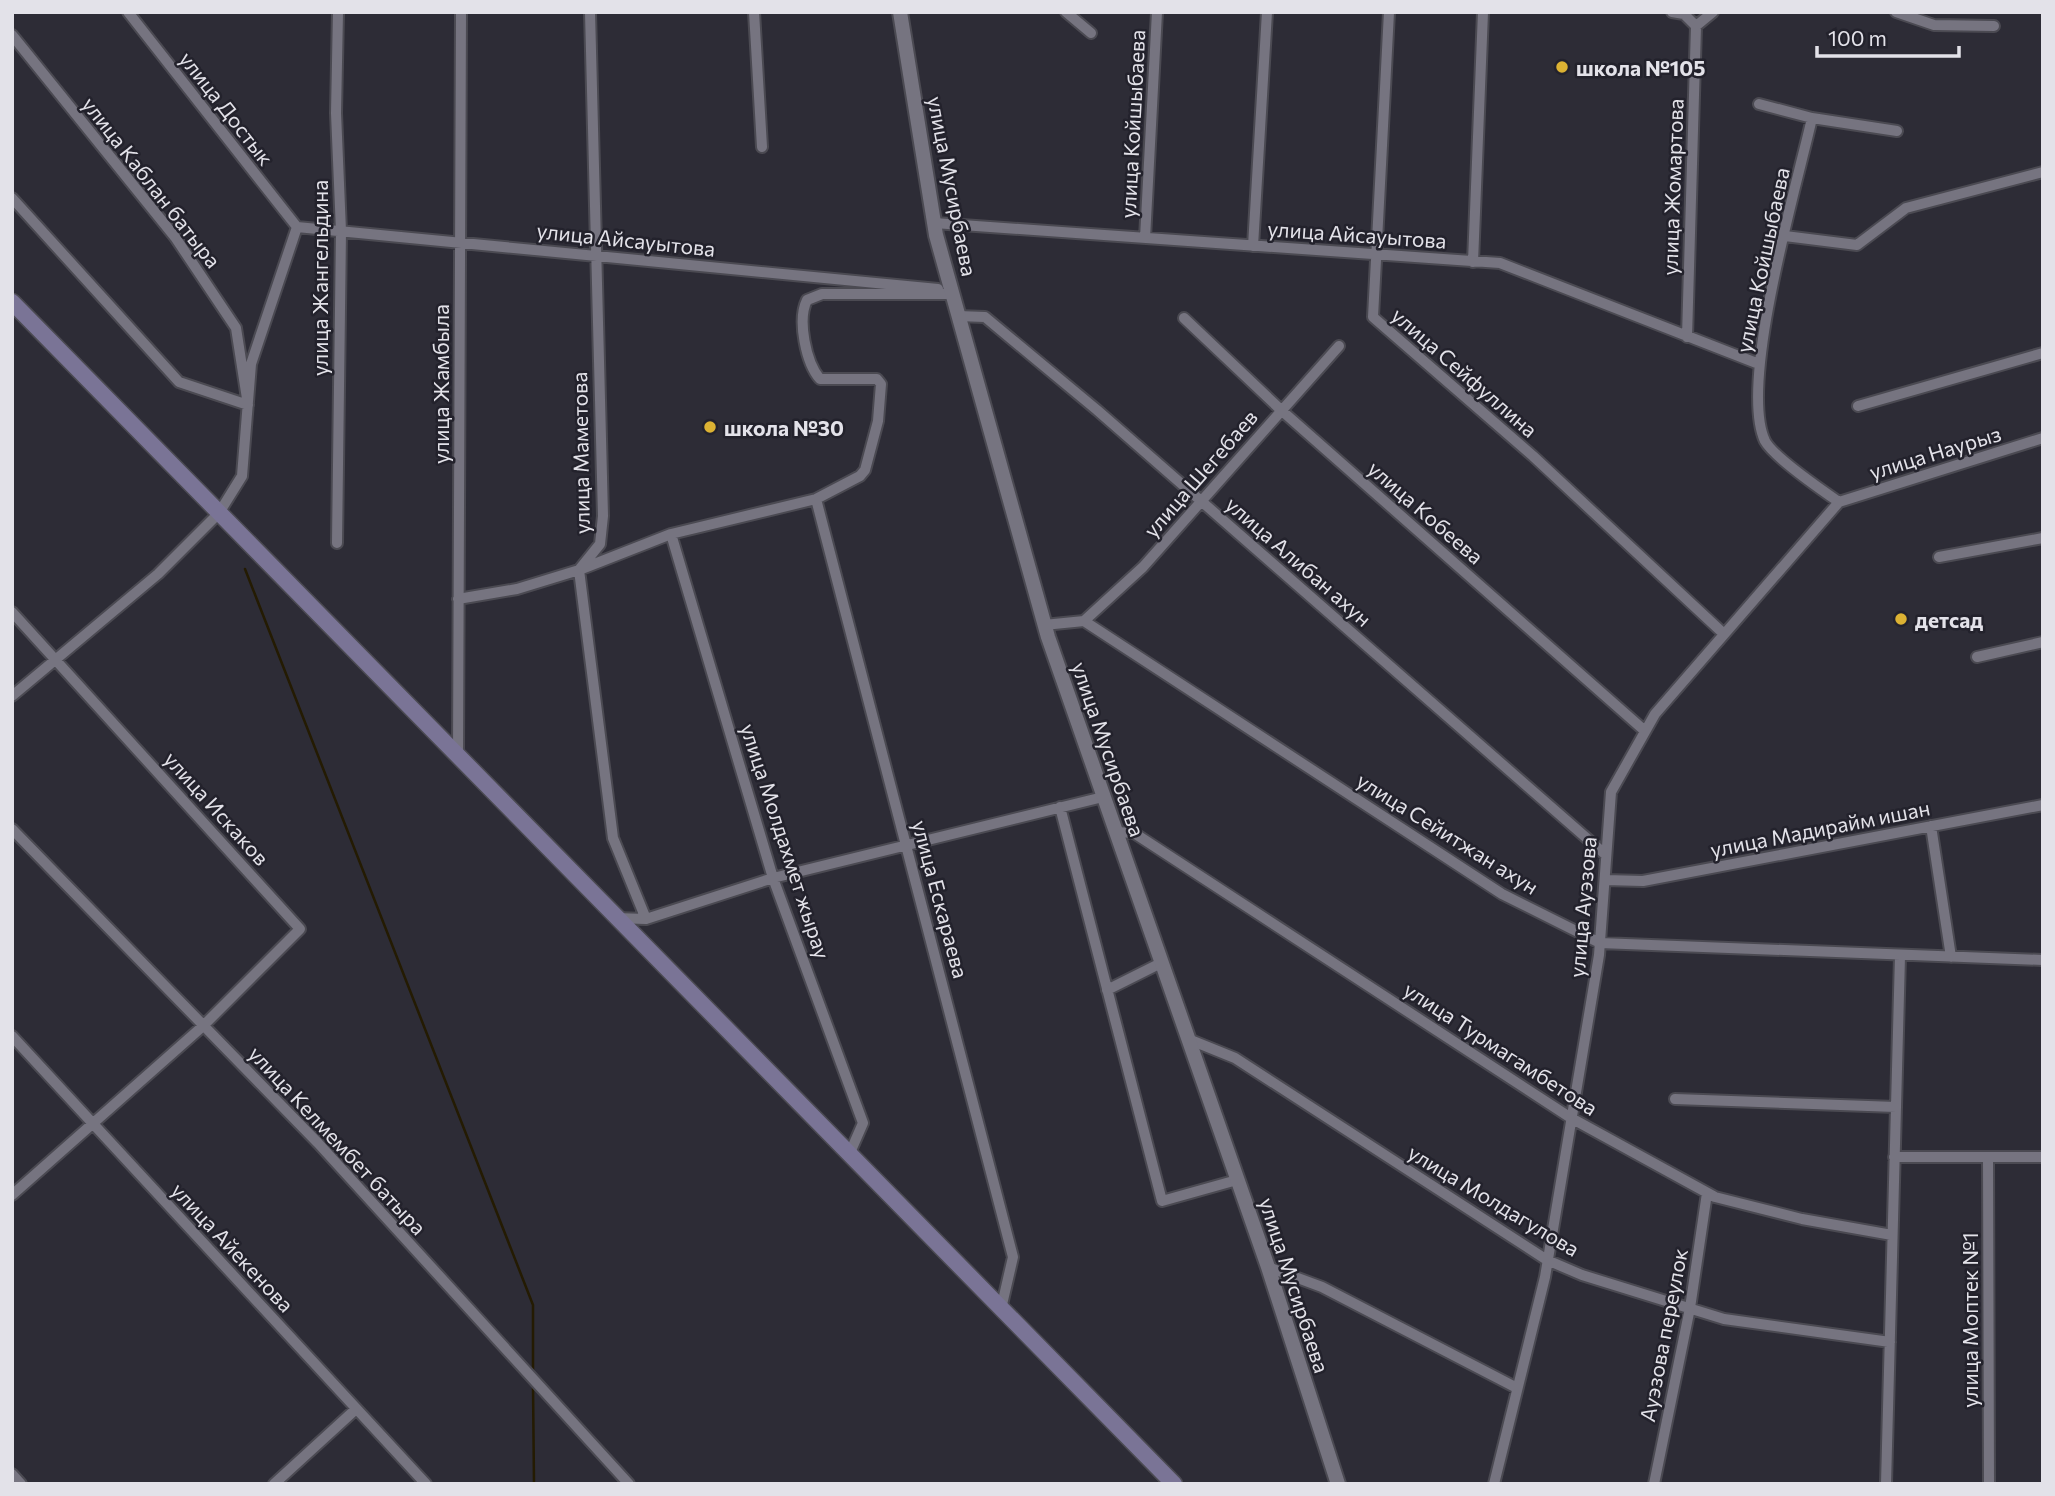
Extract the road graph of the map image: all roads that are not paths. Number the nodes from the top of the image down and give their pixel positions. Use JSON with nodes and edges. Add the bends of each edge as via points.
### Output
{"nodes":[{"id":1,"x":128,"y":12,"type":"edge"},
{"id":2,"x":338,"y":12,"type":"edge"},
{"id":3,"x":461,"y":12,"type":"edge"},
{"id":4,"x":590,"y":12,"type":"edge"},
{"id":5,"x":754,"y":12,"type":"edge"},
{"id":6,"x":900,"y":12,"type":"edge"},
{"id":7,"x":1066,"y":12,"type":"edge"},
{"id":8,"x":1157,"y":12,"type":"edge"},
{"id":9,"x":1267,"y":12,"type":"edge"},
{"id":10,"x":1389,"y":12,"type":"edge"},
{"id":11,"x":1483,"y":12,"type":"edge"},
{"id":12,"x":1671,"y":12,"type":"edge"},
{"id":13,"x":1713,"y":12,"type":"edge"},
{"id":14,"x":1896,"y":12,"type":"edge"},
{"id":15,"x":1696,"y":26,"type":"junction"},
{"id":16,"x":1994,"y":26,"type":"dead end"},
{"id":17,"x":1091,"y":33,"type":"dead end"},
{"id":18,"x":12,"y":35,"type":"edge"},
{"id":19,"x":1759,"y":104,"type":"dead end"},
{"id":20,"x":1812,"y":118,"type":"junction"},
{"id":21,"x":1897,"y":131,"type":"dead end"},
{"id":22,"x":762,"y":147,"type":"dead end"},
{"id":23,"x":2043,"y":172,"type":"edge"},
{"id":24,"x":12,"y":198,"type":"edge"},
{"id":25,"x":934,"y":223,"type":"junction"},
{"id":26,"x":297,"y":227,"type":"junction"},
{"id":27,"x":341,"y":231,"type":"junction"},
{"id":28,"x":1785,"y":236,"type":"junction"},
{"id":29,"x":1145,"y":238,"type":"junction"},
{"id":30,"x":460,"y":243,"type":"junction"},
{"id":31,"x":1253,"y":246,"type":"junction"},
{"id":32,"x":1376,"y":255,"type":"junction"},
{"id":33,"x":595,"y":256,"type":"junction"},
{"id":34,"x":1473,"y":262,"type":"junction"},
{"id":35,"x":952,"y":292,"type":"junction"},
{"id":36,"x":12,"y":302,"type":"edge"},
{"id":37,"x":958,"y":316,"type":"junction"},
{"id":38,"x":1184,"y":318,"type":"dead end"},
{"id":39,"x":1687,"y":337,"type":"junction"},
{"id":40,"x":1339,"y":346,"type":"dead end"},
{"id":41,"x":2043,"y":353,"type":"edge"},
{"id":42,"x":1759,"y":364,"type":"junction"},
{"id":43,"x":248,"y":405,"type":"junction"},
{"id":44,"x":1858,"y":406,"type":"dead end"},
{"id":45,"x":1281,"y":410,"type":"junction"},
{"id":46,"x":2043,"y":438,"type":"edge"},
{"id":47,"x":816,"y":499,"type":"junction"},
{"id":48,"x":1200,"y":501,"type":"junction"},
{"id":49,"x":1839,"y":502,"type":"junction"},
{"id":50,"x":219,"y":513,"type":"junction"},
{"id":51,"x":671,"y":534,"type":"junction"},
{"id":52,"x":2043,"y":538,"type":"edge"},
{"id":53,"x":337,"y":543,"type":"dead end"},
{"id":54,"x":1939,"y":557,"type":"dead end"},
{"id":55,"x":579,"y":570,"type":"junction"},
{"id":56,"x":458,"y":598,"type":"junction"},
{"id":57,"x":12,"y":612,"type":"edge"},
{"id":58,"x":1084,"y":621,"type":"junction"},
{"id":59,"x":1044,"y":625,"type":"junction"},
{"id":60,"x":1724,"y":634,"type":"junction"},
{"id":61,"x":2043,"y":642,"type":"edge"},
{"id":62,"x":1977,"y":657,"type":"dead end"},
{"id":63,"x":56,"y":660,"type":"junction"},
{"id":64,"x":12,"y":696,"type":"edge"},
{"id":65,"x":1645,"y":732,"type":"junction"},
{"id":66,"x":458,"y":755,"type":"junction"},
{"id":67,"x":1103,"y":797,"type":"junction"},
{"id":68,"x":2043,"y":805,"type":"edge"},
{"id":69,"x":1060,"y":807,"type":"junction"},
{"id":70,"x":1931,"y":826,"type":"junction"},
{"id":71,"x":12,"y":829,"type":"edge"},
{"id":72,"x":1116,"y":832,"type":"junction"},
{"id":73,"x":907,"y":845,"type":"junction"},
{"id":74,"x":1606,"y":855,"type":"junction"},
{"id":75,"x":773,"y":878,"type":"junction"},
{"id":76,"x":1605,"y":880,"type":"junction"},
{"id":77,"x":615,"y":918,"type":"junction"},
{"id":78,"x":646,"y":919,"type":"junction"},
{"id":79,"x":1600,"y":943,"type":"junction"},
{"id":80,"x":1900,"y":956,"type":"junction"},
{"id":81,"x":1951,"y":957,"type":"junction"},
{"id":82,"x":2043,"y":960,"type":"edge"},
{"id":83,"x":1161,"y":963,"type":"junction"},
{"id":84,"x":1107,"y":990,"type":"junction"},
{"id":85,"x":203,"y":1026,"type":"junction"},
{"id":86,"x":12,"y":1036,"type":"edge"},
{"id":87,"x":1188,"y":1039,"type":"junction"},
{"id":88,"x":1675,"y":1098,"type":"dead end"},
{"id":89,"x":1896,"y":1107,"type":"junction"},
{"id":90,"x":1571,"y":1118,"type":"junction"},
{"id":91,"x":92,"y":1122,"type":"junction"},
{"id":92,"x":849,"y":1155,"type":"junction"},
{"id":93,"x":1894,"y":1157,"type":"junction"},
{"id":94,"x":1988,"y":1157,"type":"junction"},
{"id":95,"x":2043,"y":1157,"type":"edge"},
{"id":96,"x":1237,"y":1180,"type":"junction"},
{"id":97,"x":1707,"y":1193,"type":"junction"},
{"id":98,"x":12,"y":1195,"type":"edge"},
{"id":99,"x":1892,"y":1235,"type":"junction"},
{"id":100,"x":1547,"y":1260,"type":"junction"},
{"id":101,"x":1268,"y":1268,"type":"junction"},
{"id":102,"x":1690,"y":1308,"type":"junction"},
{"id":103,"x":1001,"y":1309,"type":"junction"},
{"id":104,"x":1890,"y":1342,"type":"junction"},
{"id":105,"x":1517,"y":1388,"type":"junction"},
{"id":106,"x":356,"y":1409,"type":"junction"},
{"id":107,"x":12,"y":1474,"type":"edge"},
{"id":108,"x":21,"y":1484,"type":"edge"},
{"id":109,"x":274,"y":1484,"type":"edge"},
{"id":110,"x":426,"y":1484,"type":"edge"},
{"id":111,"x":629,"y":1484,"type":"edge"},
{"id":112,"x":1174,"y":1484,"type":"edge"},
{"id":113,"x":1338,"y":1484,"type":"edge"},
{"id":114,"x":1494,"y":1484,"type":"edge"},
{"id":115,"x":1654,"y":1484,"type":"edge"},
{"id":116,"x":1886,"y":1484,"type":"edge"},
{"id":117,"x":1989,"y":1484,"type":"edge"}],
"edges":[{"from":1,"to":26,"type":"street","name":"улица Достык"},
{"from":2,"to":27,"type":"street","name":"улица Жангельдина"},
{"from":3,"to":30,"type":"street","name":"улица Жамбыла"},
{"from":4,"to":33,"type":"street","name":"улица Маметова"},
{"from":5,"to":22,"type":"street"},
{"from":6,"to":25,"type":"street","name":"улица Мусирбаева"},
{"from":7,"to":17,"type":"street"},
{"from":8,"to":29,"type":"street","name":"улица Койшыбаева"},
{"from":9,"to":31,"type":"street"},
{"from":10,"to":32,"type":"street","name":"улица Сейфуллина"},
{"from":11,"to":34,"type":"street"},
{"from":12,"to":15,"type":"street","via":[[1684,14]]},
{"from":13,"to":15,"type":"street"},
{"from":14,"to":16,"type":"street","via":[[1934,24]]},
{"from":15,"to":39,"type":"street","name":"улица Жомартова"},
{"from":18,"to":43,"type":"street","name":"улица Каблан батыра","via":[[175,237],[236,328]]},
{"from":19,"to":20,"type":"street"},
{"from":20,"to":21,"type":"street"},
{"from":20,"to":28,"type":"street","name":"улица Койшыбаева"},
{"from":23,"to":28,"type":"street","via":[[1906,208],[1857,245]]},
{"from":24,"to":43,"type":"street","via":[[179,382]]},
{"from":25,"to":29,"type":"street","name":"улица Айсауытова"},
{"from":25,"to":35,"type":"street","name":"улица Мусирбаева"},
{"from":26,"to":27,"type":"street","name":"улица Айсауытова"},
{"from":26,"to":43,"type":"street","via":[[251,364]]},
{"from":27,"to":30,"type":"street","name":"улица Айсауытова"},
{"from":27,"to":53,"type":"street","name":"улица Жангельдина"},
{"from":28,"to":42,"type":"street","name":"улица Койшыбаева"},
{"from":29,"to":31,"type":"street","name":"улица Айсауытова"},
{"from":30,"to":33,"type":"street","name":"улица Айсауытова"},
{"from":30,"to":56,"type":"street","name":"улица Жамбыла"},
{"from":31,"to":32,"type":"street","name":"улица Айсауытова"},
{"from":32,"to":34,"type":"street","name":"улица Айсауытова"},
{"from":32,"to":60,"type":"street","name":"улица Сейфуллина","via":[[1373,317],[1533,456]]},
{"from":33,"to":35,"type":"street","name":"улица Айсауытова"},
{"from":33,"to":55,"type":"street","name":"улица Маметова","via":[[603,516],[600,544]]},
{"from":34,"to":39,"type":"street","name":"улица Айсауытова","via":[[1500,263]]},
{"from":35,"to":37,"type":"street","name":"улица Мусирбаева"},
{"from":35,"to":47,"type":"street","via":[[822,294],[807,300],[803,324],[813,371],[820,379],[877,379],[882,397],[865,470]]},
{"from":36,"to":50,"type":"main road"},
{"from":37,"to":48,"type":"street","name":"улица Алибан ахун","via":[[985,317]]},
{"from":37,"to":59,"type":"street","name":"улица Мусирбаева"},
{"from":38,"to":45,"type":"street","name":"улица Кобеева"},
{"from":39,"to":42,"type":"street","name":"улица Айсауытова"},
{"from":40,"to":45,"type":"street","name":"улица Шегебаев"},
{"from":41,"to":44,"type":"street"},
{"from":42,"to":49,"type":"street","name":"улица Койшыбаева","via":[[1756,404],[1766,442]]},
{"from":43,"to":50,"type":"street","via":[[242,476]]},
{"from":45,"to":48,"type":"street","name":"улица Шегебаев"},
{"from":45,"to":65,"type":"street","name":"улица Кобеева"},
{"from":46,"to":49,"type":"street","name":"улица Наурыз"},
{"from":47,"to":51,"type":"street"},
{"from":47,"to":73,"type":"street","name":"улица Ескараева"},
{"from":48,"to":58,"type":"street","name":"улица Шегебаев","via":[[1143,567]]},
{"from":48,"to":74,"type":"street","name":"улица Алибан ахун"},
{"from":49,"to":60,"type":"street","name":"улица Ауэзова"},
{"from":50,"to":63,"type":"street","via":[[159,574]]},
{"from":50,"to":66,"type":"main road"},
{"from":51,"to":55,"type":"street"},
{"from":51,"to":75,"type":"street","name":"улица Молдахмет жырау"},
{"from":52,"to":54,"type":"street"},
{"from":55,"to":56,"type":"street","via":[[517,589]]},
{"from":55,"to":78,"type":"street","via":[[613,838]]},
{"from":56,"to":66,"type":"street","name":"улица Жамбыла"},
{"from":57,"to":63,"type":"street","name":"улица Искаков"},
{"from":58,"to":59,"type":"street"},
{"from":58,"to":79,"type":"street","name":"улица Сейитжан ахун","via":[[1502,894]]},
{"from":59,"to":67,"type":"street","name":"улица Мусирбаева"},
{"from":60,"to":65,"type":"street","name":"улица Ауэзова"},
{"from":61,"to":62,"type":"street"},
{"from":63,"to":64,"type":"street"},
{"from":63,"to":85,"type":"street","name":"улица Искаков","via":[[300,929]]},
{"from":65,"to":74,"type":"street","name":"улица Ауэзова","via":[[1611,792]]},
{"from":66,"to":77,"type":"main road"},
{"from":67,"to":69,"type":"street"},
{"from":67,"to":72,"type":"street","name":"улица Мусирбаева"},
{"from":68,"to":70,"type":"street","name":"улица Мадирайм ишан"},
{"from":69,"to":73,"type":"street"},
{"from":69,"to":84,"type":"street"},
{"from":70,"to":76,"type":"street","name":"улица Мадирайм ишан","via":[[1643,881]]},
{"from":70,"to":81,"type":"street"},
{"from":71,"to":85,"type":"street","name":"улица Келмембет батыра"},
{"from":72,"to":83,"type":"street","name":"улица Мусирбаева"},
{"from":72,"to":90,"type":"street","name":"улица Турмагамбетова","via":[[1134,833]]},
{"from":73,"to":75,"type":"street"},
{"from":73,"to":103,"type":"street","name":"улица Ескараева","via":[[1013,1257]]},
{"from":74,"to":76,"type":"street","name":"улица Ауэзова"},
{"from":75,"to":78,"type":"street"},
{"from":75,"to":92,"type":"street","name":"улица Молдахмет жырау","via":[[863,1123]]},
{"from":76,"to":79,"type":"street","name":"улица Ауэзова"},
{"from":77,"to":78,"type":"street"},
{"from":77,"to":92,"type":"main road"},
{"from":79,"to":80,"type":"street","name":"улица Сейитжан ахун"},
{"from":79,"to":90,"type":"street","name":"улица Ауэзова"},
{"from":80,"to":81,"type":"street","name":"улица Сейитжан ахун"},
{"from":80,"to":89,"type":"street"},
{"from":81,"to":82,"type":"street","name":"улица Сейитжан ахун"},
{"from":83,"to":84,"type":"street"},
{"from":83,"to":87,"type":"street","name":"улица Мусирбаева"},
{"from":84,"to":96,"type":"street","via":[[1162,1201]]},
{"from":85,"to":91,"type":"street"},
{"from":85,"to":111,"type":"street","name":"улица Келмембет батыра","via":[[317,1143]]},
{"from":86,"to":91,"type":"street","name":"улица Айекенова"},
{"from":87,"to":96,"type":"street","name":"улица Мусирбаева"},
{"from":87,"to":100,"type":"street","name":"улица Молдагулова","via":[[1235,1058]]},
{"from":88,"to":89,"type":"street"},
{"from":89,"to":93,"type":"street"},
{"from":90,"to":97,"type":"street","name":"улица Турмагамбетова"},
{"from":90,"to":100,"type":"street","name":"улица Ауэзова"},
{"from":91,"to":98,"type":"street"},
{"from":91,"to":106,"type":"street","name":"улица Айекенова"},
{"from":92,"to":103,"type":"main road"},
{"from":93,"to":94,"type":"street"},
{"from":93,"to":99,"type":"street"},
{"from":94,"to":95,"type":"street"},
{"from":94,"to":117,"type":"street","name":"улица Моптек №1"},
{"from":96,"to":101,"type":"street","name":"улица Мусирбаева"},
{"from":97,"to":99,"type":"street","name":"улица Турмагамбетова","via":[[1802,1219]]},
{"from":97,"to":102,"type":"street","name":"Ауэзова переулок"},
{"from":99,"to":104,"type":"street"},
{"from":100,"to":102,"type":"street","name":"улица Молдагулова"},
{"from":100,"to":105,"type":"street","name":"улица Ауэзова"},
{"from":101,"to":105,"type":"street","via":[[1322,1287]]},
{"from":101,"to":113,"type":"street","name":"улица Мусирбаева"},
{"from":102,"to":104,"type":"street","name":"улица Молдагулова","via":[[1724,1319]]},
{"from":102,"to":115,"type":"street","name":"Ауэзова переулок"},
{"from":103,"to":112,"type":"main road"},
{"from":104,"to":116,"type":"street"},
{"from":105,"to":114,"type":"street","name":"улица Ауэзова"},
{"from":106,"to":109,"type":"street"},
{"from":106,"to":110,"type":"street","name":"улица Айекенова"},
{"from":107,"to":108,"type":"street"}]}
